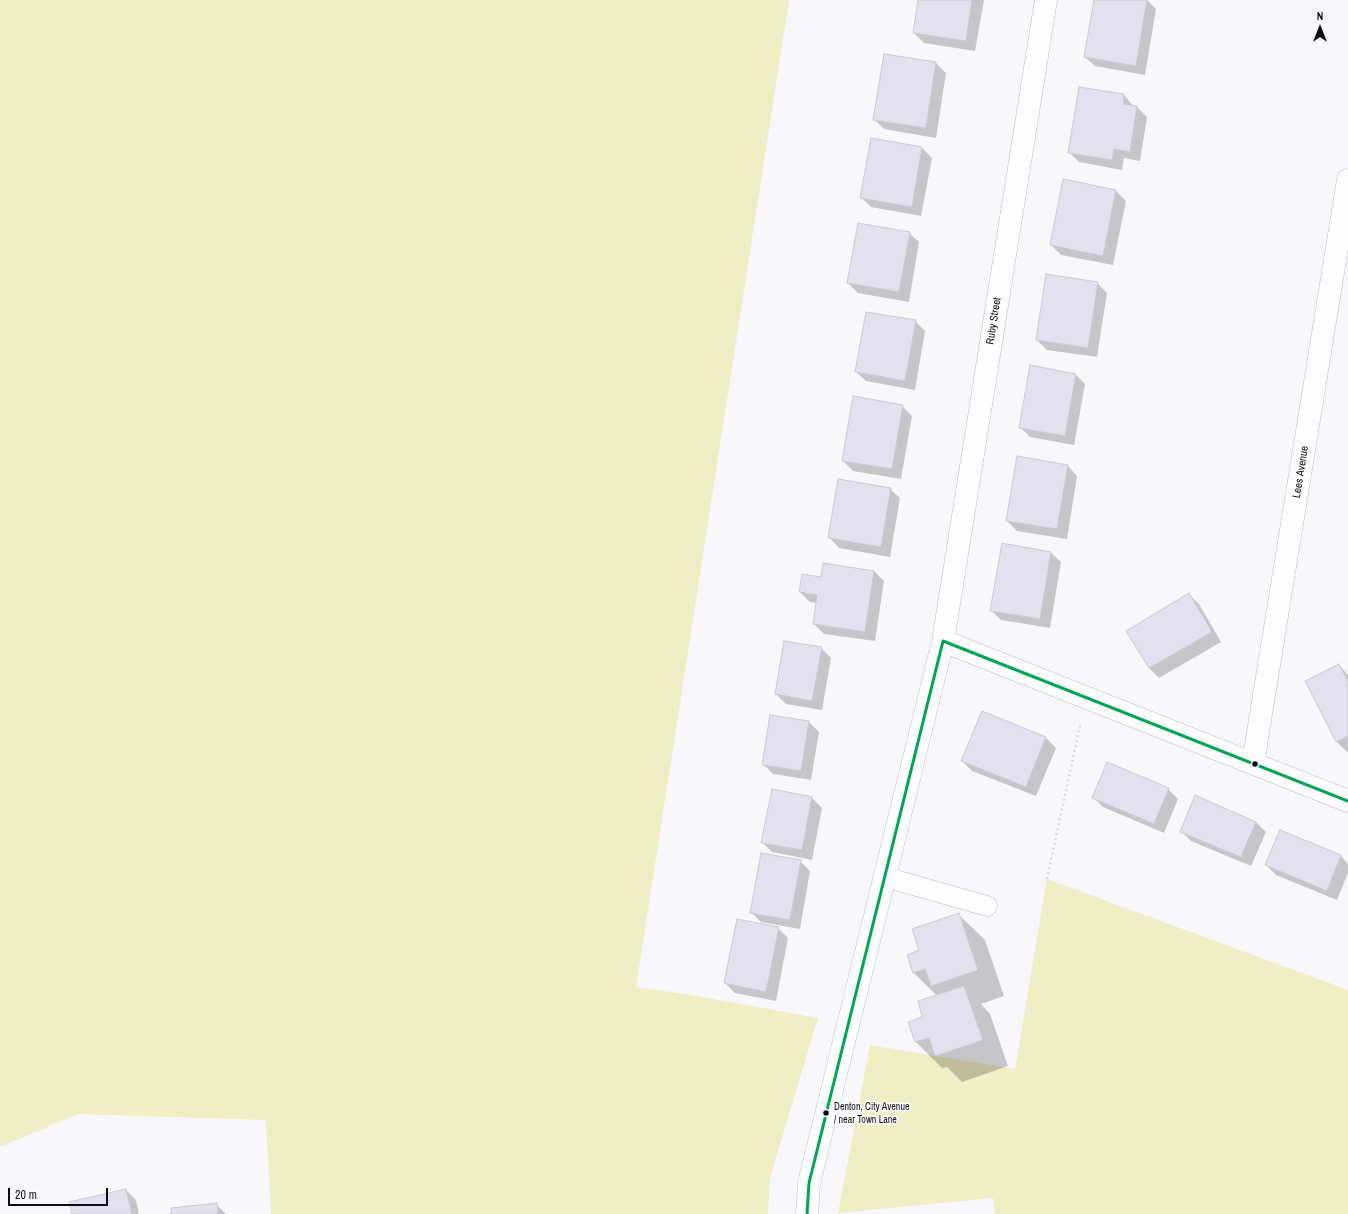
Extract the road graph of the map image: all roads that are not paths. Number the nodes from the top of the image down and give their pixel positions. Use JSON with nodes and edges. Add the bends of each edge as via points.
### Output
{"nodes":[{"id":1,"x":1046,"y":0,"type":"edge"},
{"id":2,"x":1348,"y":180,"type":"edge"},
{"id":3,"x":943,"y":641,"type":"junction"},
{"id":4,"x":1253,"y":763,"type":"junction"},
{"id":5,"x":1348,"y":801,"type":"edge"},
{"id":6,"x":885,"y":877,"type":"junction"},
{"id":7,"x":987,"y":906,"type":"dead end"},
{"id":8,"x":807,"y":1214,"type":"edge"}],
"edges":[{"from":1,"to":3,"type":"street","name":"Ruby Street"},
{"from":2,"to":4,"type":"street","name":"Lees Avenue"},
{"from":3,"to":4,"type":"street"},
{"from":3,"to":6,"type":"street","name":"Ruby Street"},
{"from":4,"to":5,"type":"street"},
{"from":6,"to":7,"type":"lane"},
{"from":6,"to":8,"type":"street","name":"Ruby Street","via":[[809,1183]]}]}
